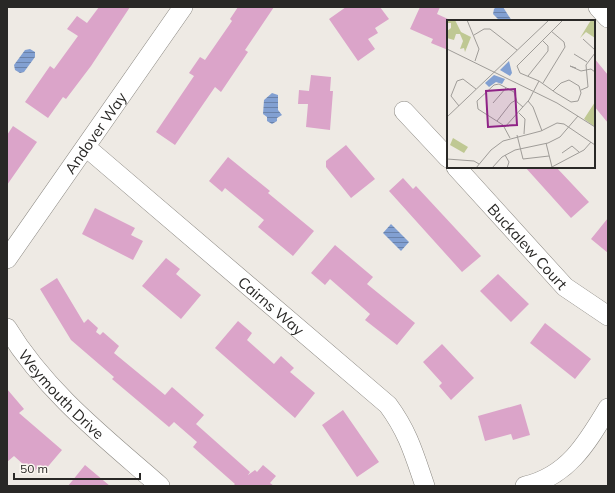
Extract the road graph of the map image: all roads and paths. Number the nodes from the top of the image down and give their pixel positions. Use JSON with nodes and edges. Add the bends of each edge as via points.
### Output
{"nodes":[{"id":1,"x":183,"y":7,"type":"edge"},
{"id":2,"x":598,"y":7,"type":"edge"},
{"id":3,"x":608,"y":18,"type":"edge"},
{"id":4,"x":404,"y":111,"type":"dead end"},
{"id":5,"x":86,"y":147,"type":"junction"},
{"id":6,"x":447,"y":157,"type":"edge"},
{"id":7,"x":457,"y":168,"type":"edge"},
{"id":8,"x":7,"y":259,"type":"edge"},
{"id":9,"x":608,"y":316,"type":"edge"},
{"id":10,"x":7,"y":328,"type":"edge"},
{"id":11,"x":608,"y":408,"type":"edge"},
{"id":12,"x":160,"y":486,"type":"edge"},
{"id":13,"x":425,"y":486,"type":"edge"},
{"id":14,"x":526,"y":486,"type":"edge"}],
"edges":[{"from":1,"to":5,"type":"street","name":"Andover Way"},
{"from":2,"to":3,"type":"street"},
{"from":4,"to":6,"type":"street"},
{"from":5,"to":8,"type":"street","name":"Andover Way"},
{"from":5,"to":13,"type":"street","name":"Cairns Way","via":[[388,405],[402,423]]},
{"from":7,"to":9,"type":"street","name":"Buckalew Court","via":[[565,287]]},
{"from":10,"to":12,"type":"street","name":"Weymouth Drive","via":[[42,377],[72,409]]},
{"from":11,"to":14,"type":"street","via":[[585,446],[571,462],[552,475]]}]}
